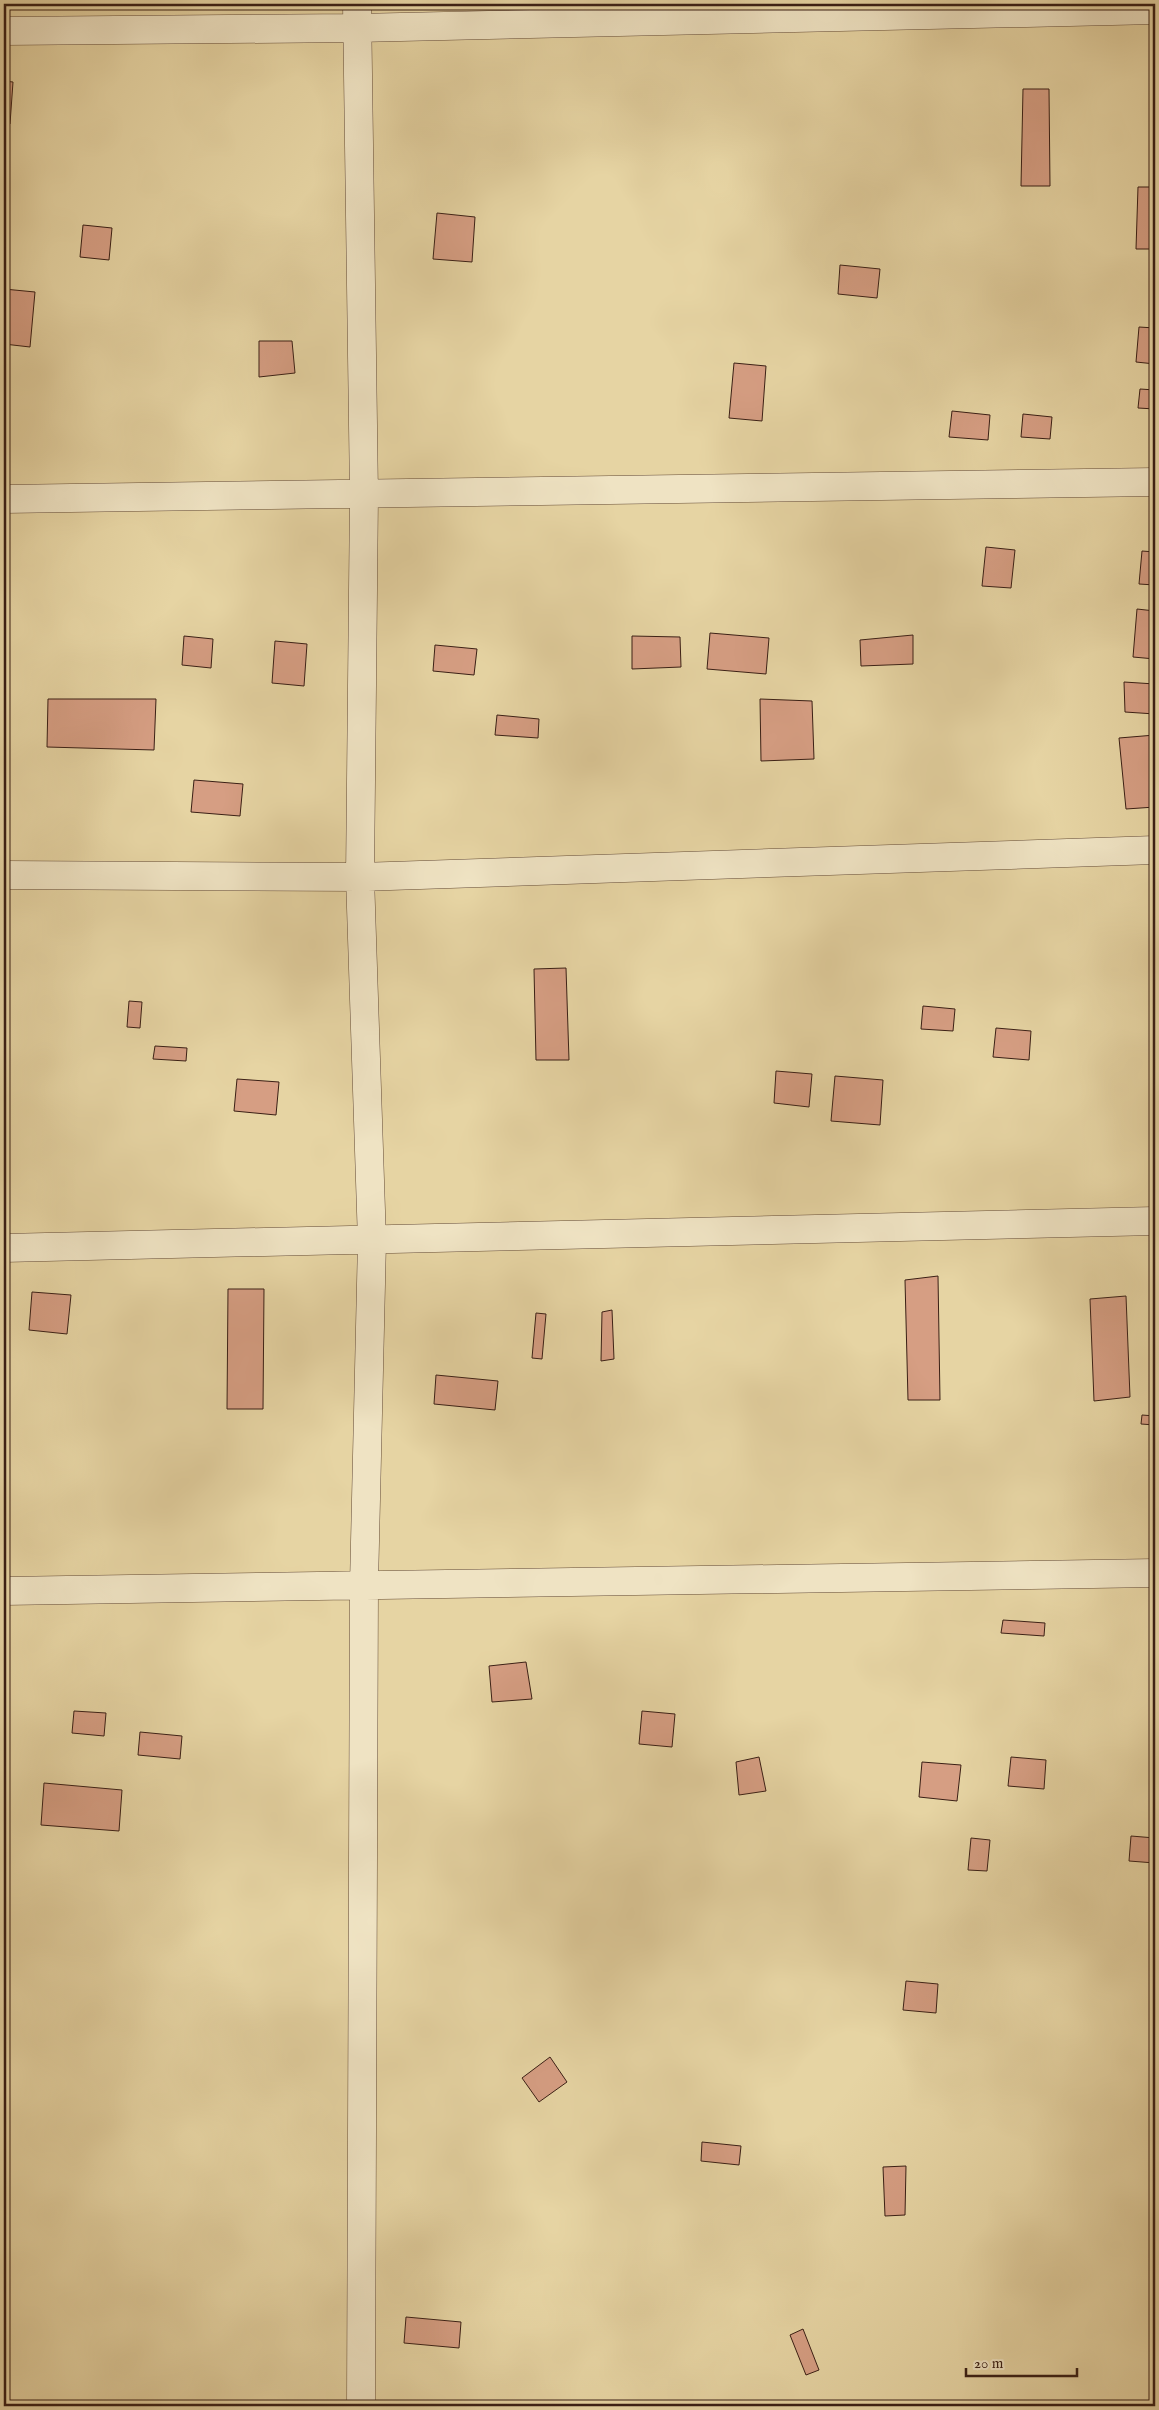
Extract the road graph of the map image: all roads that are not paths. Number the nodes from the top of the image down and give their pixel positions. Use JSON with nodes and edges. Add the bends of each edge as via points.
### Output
{"nodes":[{"id":1,"x":1155,"y":10,"type":"edge"},
{"id":2,"x":357,"y":16,"type":"edge"},
{"id":3,"x":4,"y":31,"type":"edge"},
{"id":4,"x":1155,"y":482,"type":"edge"},
{"id":5,"x":364,"y":495,"type":"junction"},
{"id":6,"x":4,"y":499,"type":"edge"},
{"id":7,"x":1155,"y":850,"type":"edge"},
{"id":8,"x":4,"y":875,"type":"edge"},
{"id":9,"x":360,"y":877,"type":"junction"},
{"id":10,"x":1155,"y":1221,"type":"edge"},
{"id":11,"x":372,"y":1241,"type":"junction"},
{"id":12,"x":4,"y":1248,"type":"edge"},
{"id":13,"x":1155,"y":1572,"type":"edge"},
{"id":14,"x":364,"y":1585,"type":"junction"},
{"id":15,"x":4,"y":1590,"type":"edge"},
{"id":16,"x":361,"y":2406,"type":"edge"}],
"edges":[{"from":1,"to":2,"type":"street"},
{"from":2,"to":3,"type":"street"},
{"from":2,"to":5,"type":"street"},
{"from":4,"to":5,"type":"street"},
{"from":5,"to":6,"type":"street"},
{"from":5,"to":9,"type":"street"},
{"from":7,"to":9,"type":"street"},
{"from":8,"to":9,"type":"street"},
{"from":9,"to":11,"type":"street"},
{"from":10,"to":11,"type":"street"},
{"from":11,"to":12,"type":"street"},
{"from":11,"to":14,"type":"street"},
{"from":13,"to":14,"type":"street"},
{"from":14,"to":15,"type":"street"},
{"from":14,"to":16,"type":"street"}]}
